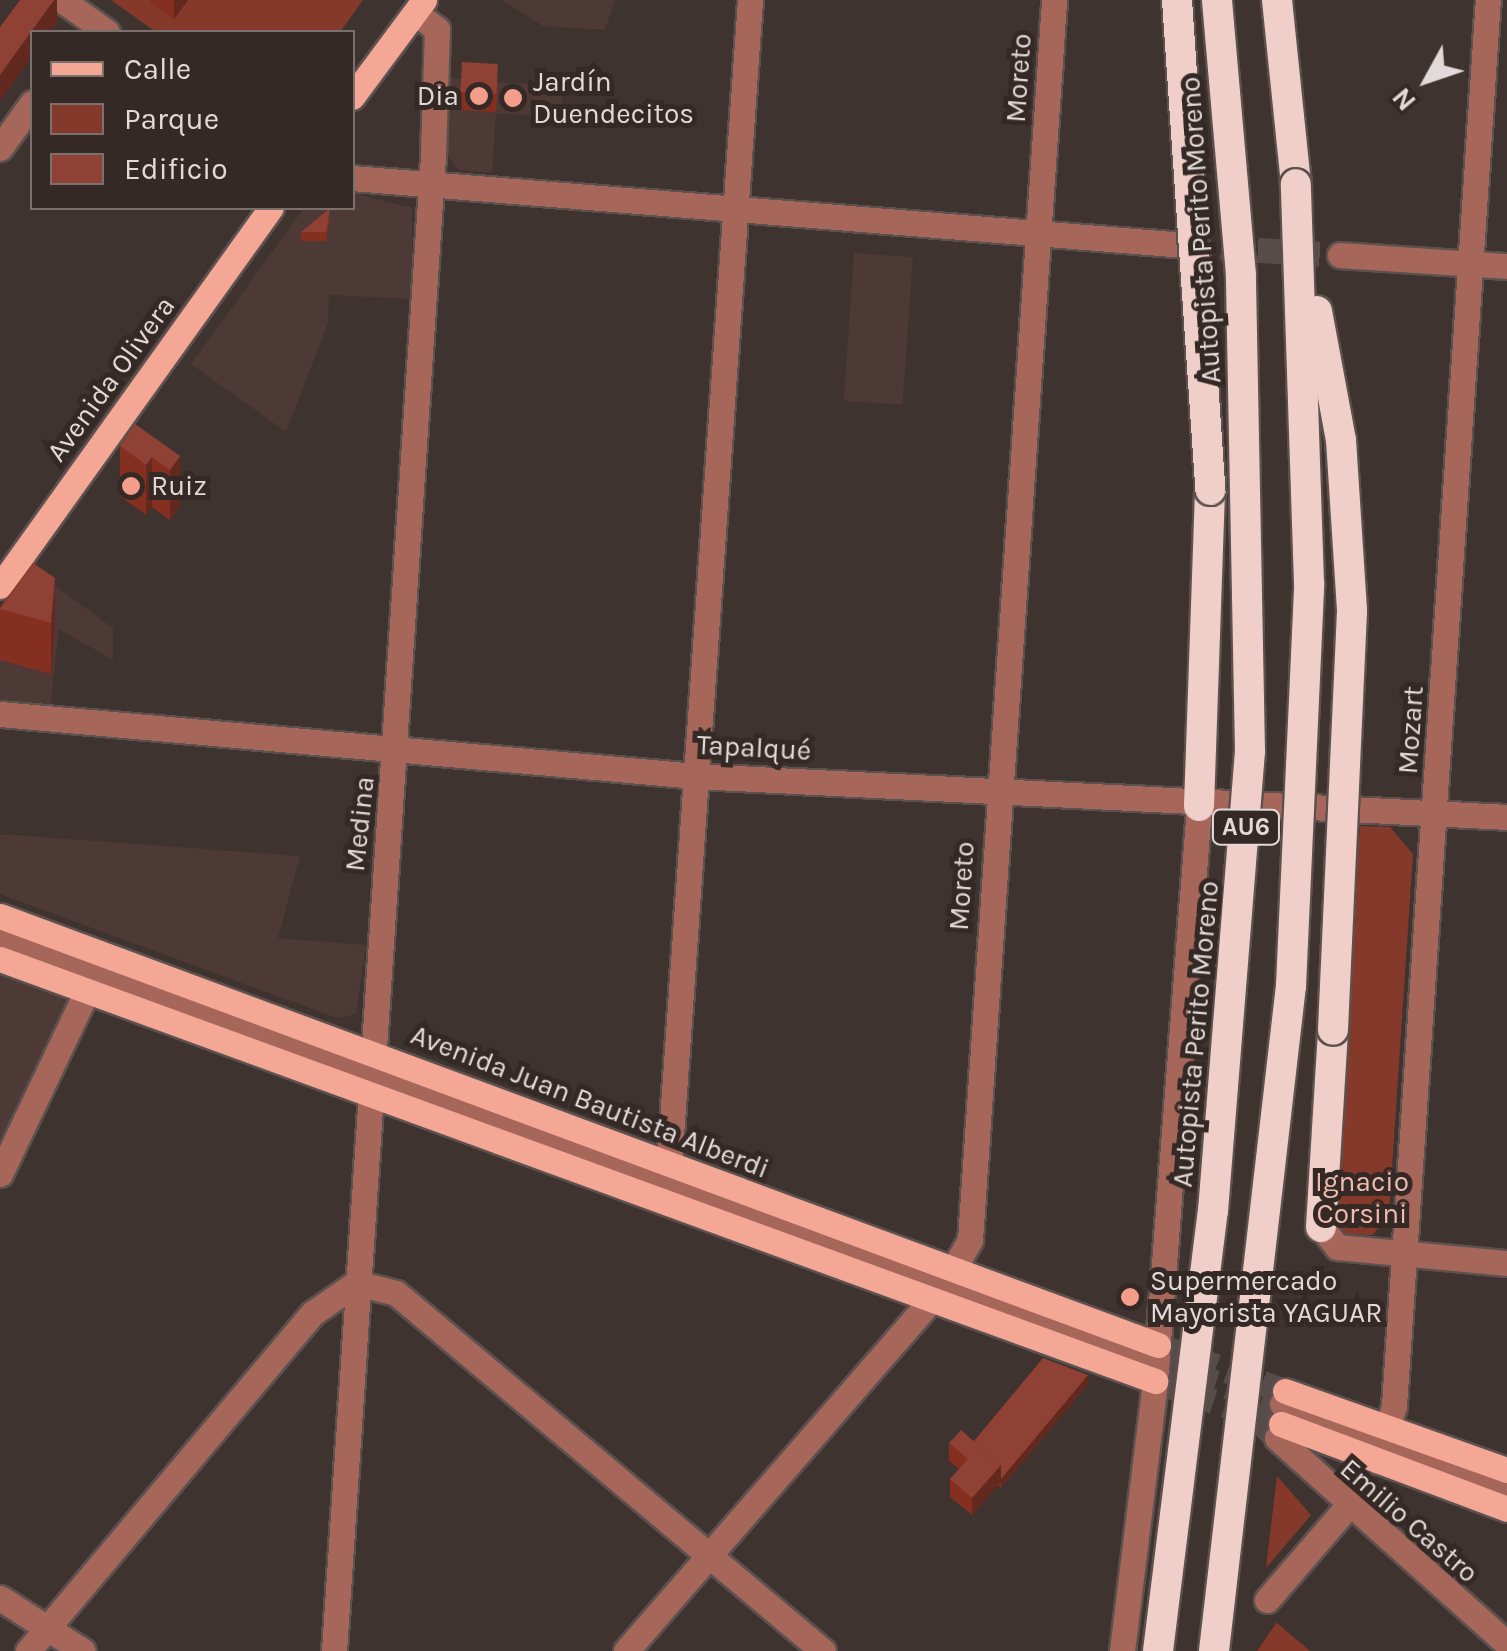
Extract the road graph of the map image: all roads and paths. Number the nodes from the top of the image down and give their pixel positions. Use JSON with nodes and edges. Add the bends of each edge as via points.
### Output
{"nodes":[{"id":1,"x":62,"y":0,"type":"edge"},
{"id":2,"x":750,"y":0,"type":"edge"},
{"id":3,"x":1054,"y":0,"type":"edge"},
{"id":4,"x":1177,"y":0,"type":"edge"},
{"id":5,"x":1217,"y":0,"type":"edge"},
{"id":6,"x":1278,"y":0,"type":"edge"},
{"id":7,"x":1488,"y":0,"type":"edge"},
{"id":8,"x":420,"y":7,"type":"edge"},
{"id":9,"x":93,"y":28,"type":"edge"},
{"id":10,"x":355,"y":93,"type":"edge"},
{"id":11,"x":30,"y":105,"type":"edge"},
{"id":12,"x":0,"y":148,"type":"edge"},
{"id":13,"x":355,"y":178,"type":"edge"},
{"id":14,"x":1296,"y":184,"type":"junction"},
{"id":15,"x":431,"y":187,"type":"junction"},
{"id":16,"x":270,"y":210,"type":"edge"},
{"id":17,"x":734,"y":215,"type":"junction"},
{"id":18,"x":1040,"y":235,"type":"junction"},
{"id":19,"x":1184,"y":245,"type":"tunnel mouth"},
{"id":20,"x":1340,"y":255,"type":"tunnel mouth"},
{"id":21,"x":1471,"y":264,"type":"junction"},
{"id":22,"x":1507,"y":266,"type":"edge"},
{"id":23,"x":0,"y":586,"type":"edge"},
{"id":24,"x":0,"y":714,"type":"edge"},
{"id":25,"x":398,"y":744,"type":"junction"},
{"id":26,"x":696,"y":776,"type":"junction"},
{"id":27,"x":998,"y":792,"type":"junction"},
{"id":28,"x":1199,"y":806,"type":"junction"},
{"id":29,"x":1436,"y":816,"type":"junction"},
{"id":30,"x":1507,"y":817,"type":"edge"},
{"id":31,"x":0,"y":916,"type":"edge"},
{"id":32,"x":0,"y":936,"type":"edge"},
{"id":33,"x":0,"y":959,"type":"edge"},
{"id":34,"x":87,"y":992,"type":"junction"},
{"id":35,"x":370,"y":1071,"type":"junction"},
{"id":36,"x":670,"y":1164,"type":"junction"},
{"id":37,"x":0,"y":1174,"type":"edge"},
{"id":38,"x":1320,"y":1227,"type":"joint"},
{"id":39,"x":1405,"y":1256,"type":"junction"},
{"id":40,"x":1507,"y":1263,"type":"edge"},
{"id":41,"x":356,"y":1284,"type":"junction"},
{"id":42,"x":943,"y":1284,"type":"junction"},
{"id":43,"x":1157,"y":1363,"type":"junction"},
{"id":44,"x":1281,"y":1414,"type":"joint"},
{"id":45,"x":1383,"y":1444,"type":"junction"},
{"id":46,"x":1507,"y":1470,"type":"edge"},
{"id":47,"x":1507,"y":1487,"type":"edge"},
{"id":48,"x":1346,"y":1508,"type":"junction"},
{"id":49,"x":1507,"y":1509,"type":"edge"},
{"id":50,"x":709,"y":1556,"type":"junction"},
{"id":51,"x":0,"y":1598,"type":"edge"},
{"id":52,"x":1267,"y":1600,"type":"dead end"},
{"id":53,"x":48,"y":1628,"type":"junction"},
{"id":54,"x":1507,"y":1644,"type":"edge"},
{"id":55,"x":28,"y":1651,"type":"edge"},
{"id":56,"x":83,"y":1651,"type":"edge"},
{"id":57,"x":334,"y":1651,"type":"edge"},
{"id":58,"x":626,"y":1651,"type":"edge"},
{"id":59,"x":823,"y":1651,"type":"edge"},
{"id":60,"x":1122,"y":1651,"type":"edge"},
{"id":61,"x":1158,"y":1651,"type":"edge"},
{"id":62,"x":1214,"y":1651,"type":"edge"}],
"edges":[{"from":1,"to":9,"type":"street"},
{"from":2,"to":17,"type":"street"},
{"from":3,"to":18,"type":"street","name":"Moreto"},
{"from":4,"to":28,"type":"highway","bridge":true,"via":[[1210,490]]},
{"from":5,"to":61,"type":"highway","name":"Autopista Perito Moreno","number":"AU6","bridge":true,"via":[[1242,290],[1250,750],[1213,1211]]},
{"from":6,"to":14,"type":"highway","number":"AU6"},
{"from":7,"to":21,"type":"street","name":"Mozart"},
{"from":8,"to":10,"type":"main road"},
{"from":8,"to":15,"type":"street","name":"Medina","via":[[437,29]]},
{"from":11,"to":12,"type":"street"},
{"from":13,"to":15,"type":"street"},
{"from":14,"to":38,"type":"highway","bridge":true,"via":[[1350,543]]},
{"from":14,"to":62,"type":"highway","number":"AU6","bridge":true,"via":[[1309,583],[1291,986]]},
{"from":15,"to":17,"type":"street"},
{"from":15,"to":25,"type":"street","name":"Medina"},
{"from":16,"to":23,"type":"main road","name":"Avenida Olivera"},
{"from":17,"to":18,"type":"street"},
{"from":17,"to":26,"type":"street"},
{"from":18,"to":19,"type":"street"},
{"from":18,"to":27,"type":"street","name":"Moreto"},
{"from":20,"to":21,"type":"street"},
{"from":21,"to":22,"type":"street"},
{"from":21,"to":29,"type":"street","name":"Mozart"},
{"from":24,"to":25,"type":"street","name":"Tapalqué"},
{"from":25,"to":26,"type":"street","name":"Tapalqué"},
{"from":25,"to":35,"type":"street","name":"Medina"},
{"from":26,"to":27,"type":"street","name":"Tapalqué"},
{"from":26,"to":36,"type":"street"},
{"from":27,"to":28,"type":"street","name":"Tapalqué"},
{"from":27,"to":42,"type":"street","name":"Moreto","via":[[970,1240]]},
{"from":28,"to":29,"type":"street","name":"Tapalqué"},
{"from":28,"to":43,"type":"street"},
{"from":29,"to":30,"type":"street","name":"Tapalqué"},
{"from":29,"to":39,"type":"street","name":"Mozart"},
{"from":31,"to":35,"type":"main road","name":"Avenida Juan Bautista Alberdi"},
{"from":32,"to":35,"type":"street"},
{"from":33,"to":34,"type":"main road","name":"Avenida Juan Bautista Alberdi"},
{"from":34,"to":35,"type":"main road","name":"Avenida Juan Bautista Alberdi"},
{"from":34,"to":37,"type":"street"},
{"from":35,"to":36,"type":"main road","name":"Avenida Juan Bautista Alberdi"},
{"from":35,"to":41,"type":"street","name":"Medina"},
{"from":35,"to":42,"type":"main road","name":"Avenida Juan Bautista Alberdi"},
{"from":36,"to":42,"type":"main road","name":"Avenida Juan Bautista Alberdi"},
{"from":38,"to":39,"type":"street","via":[[1337,1247]]},
{"from":39,"to":40,"type":"street"},
{"from":39,"to":45,"type":"street","name":"Mozart"},
{"from":41,"to":50,"type":"street","via":[[396,1292]]},
{"from":41,"to":53,"type":"street","via":[[312,1313]]},
{"from":41,"to":57,"type":"street","name":"Medina"},
{"from":42,"to":43,"type":"main road","name":"Avenida Juan Bautista Alberdi"},
{"from":42,"to":43,"type":"main road","name":"Avenida Juan Bautista Alberdi"},
{"from":42,"to":50,"type":"street","name":"Moreto"},
{"from":43,"to":60,"type":"street"},
{"from":44,"to":45,"type":"main road"},
{"from":44,"to":48,"type":"street","name":"Emilio Castro"},
{"from":45,"to":46,"type":"main road"},
{"from":45,"to":47,"type":"street"},
{"from":45,"to":49,"type":"main road"},
{"from":48,"to":52,"type":"street"},
{"from":48,"to":54,"type":"street","name":"Emilio Castro"},
{"from":50,"to":58,"type":"street","name":"Moreto"},
{"from":50,"to":59,"type":"street"},
{"from":51,"to":53,"type":"street"},
{"from":53,"to":55,"type":"street"},
{"from":53,"to":56,"type":"street"}]}
